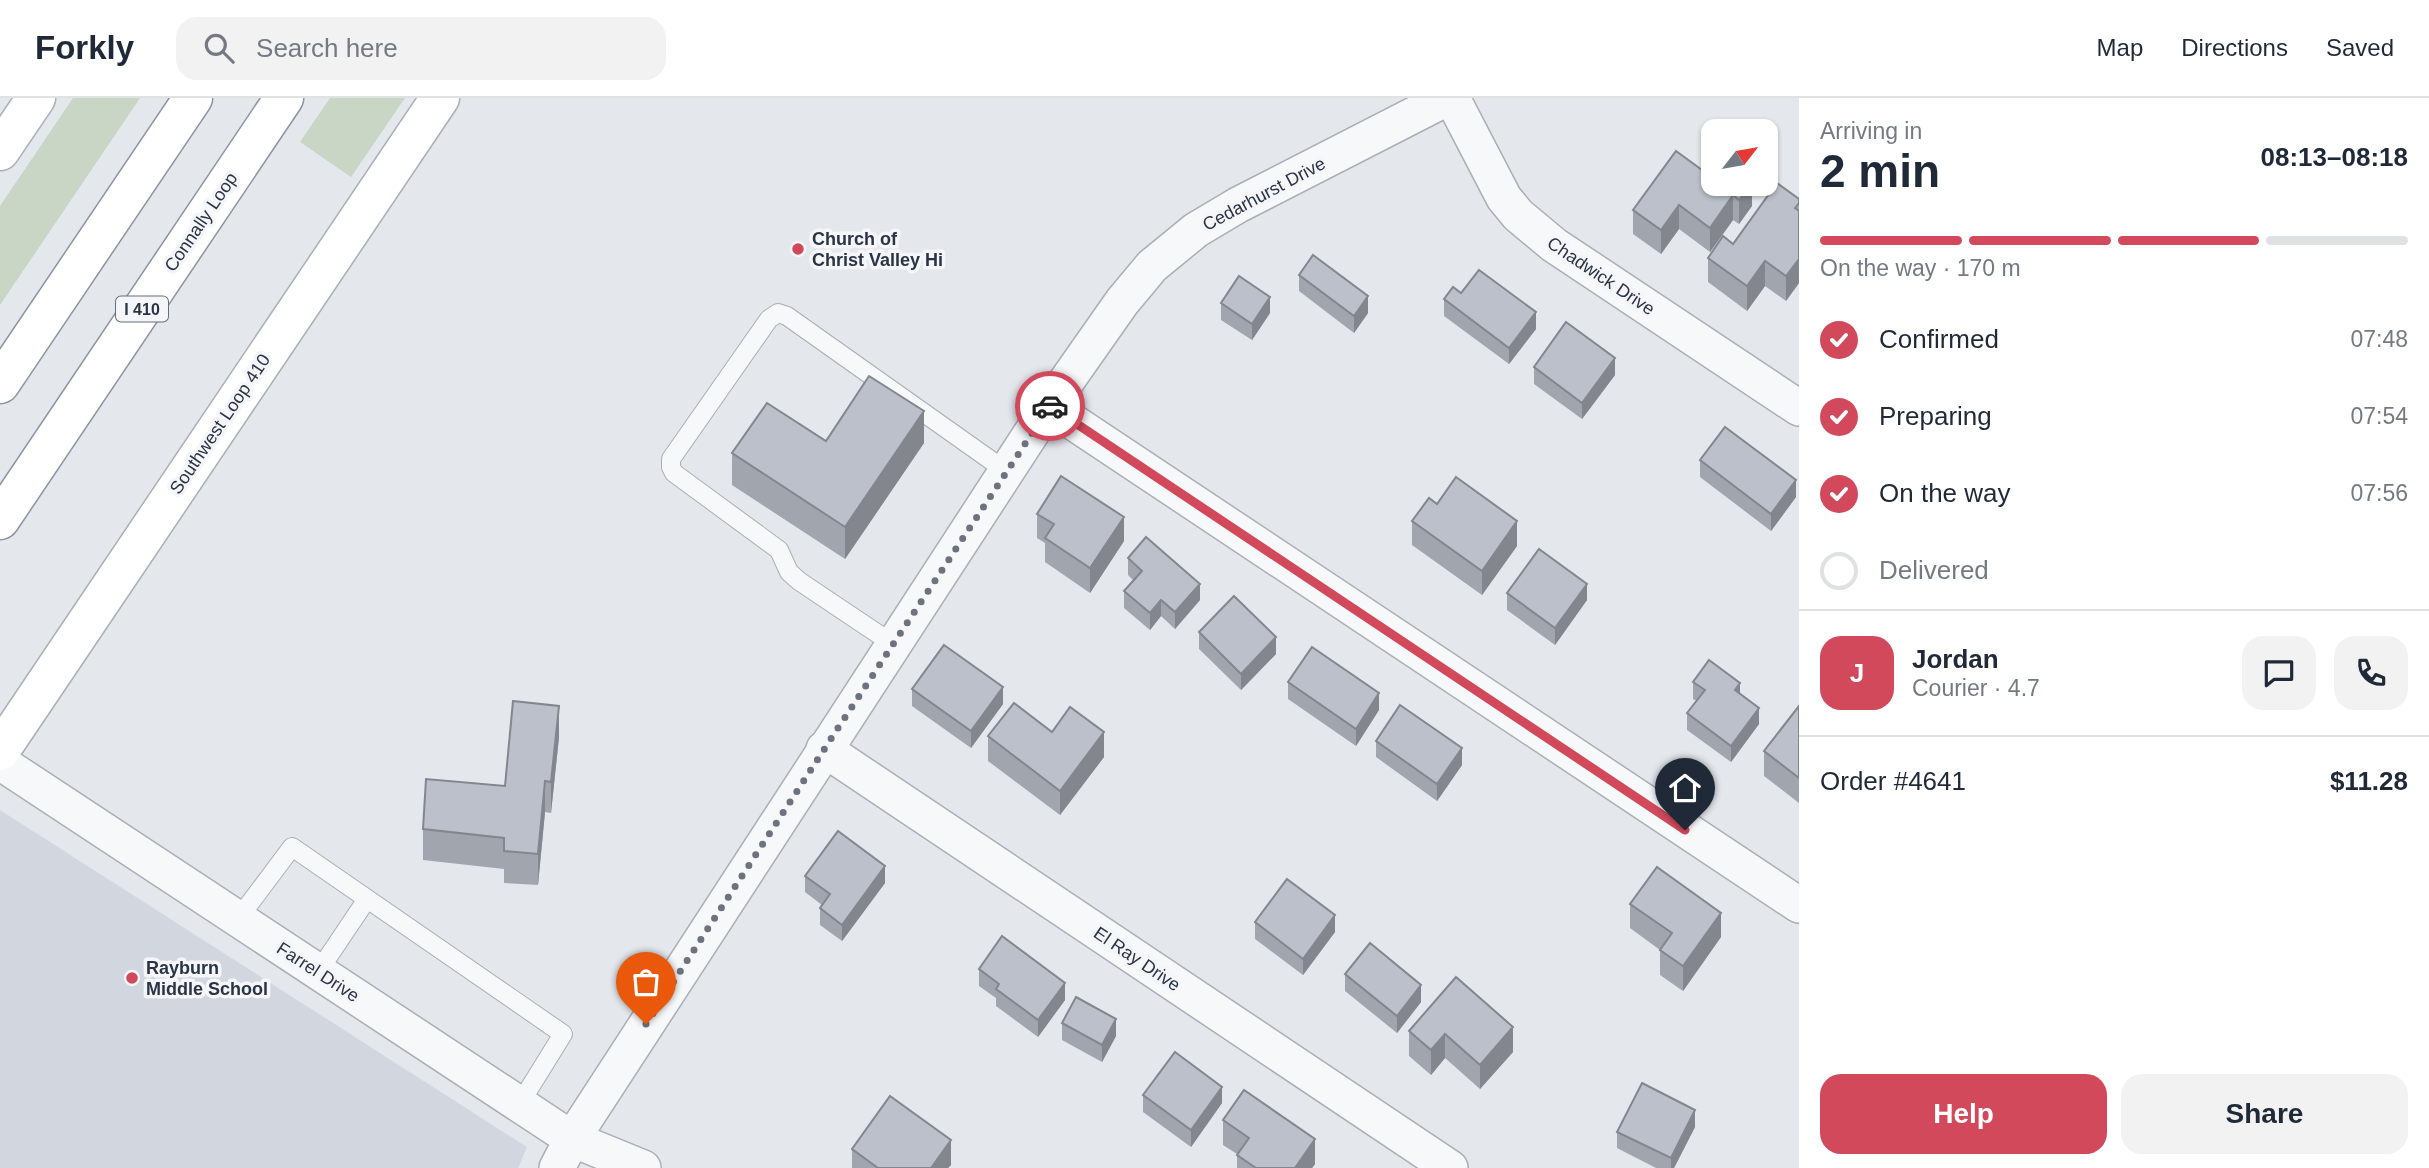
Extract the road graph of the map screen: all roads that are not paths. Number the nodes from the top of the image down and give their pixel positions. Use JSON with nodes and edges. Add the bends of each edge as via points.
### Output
{"nodes":[{"id":1,"x":36,"y":98,"type":"edge"},
{"id":2,"x":193,"y":98,"type":"edge"},
{"id":3,"x":284,"y":98,"type":"edge"},
{"id":4,"x":440,"y":98,"type":"edge"},
{"id":5,"x":1450,"y":98,"type":"edge"},
{"id":6,"x":0,"y":151,"type":"edge"},
{"id":7,"x":0,"y":384,"type":"edge"},
{"id":8,"x":1049,"y":406,"type":"junction"},
{"id":9,"x":1799,"y":408,"type":"edge"},
{"id":10,"x":1006,"y":471,"type":"junction"},
{"id":11,"x":0,"y":520,"type":"edge"},
{"id":12,"x":893,"y":644,"type":"junction"},
{"id":13,"x":824,"y":749,"type":"junction"},
{"id":14,"x":0,"y":751,"type":"edge"},
{"id":15,"x":0,"y":762,"type":"edge"},
{"id":16,"x":367,"y":899,"type":"junction"},
{"id":17,"x":1799,"y":905,"type":"edge"},
{"id":18,"x":238,"y":919,"type":"junction"},
{"id":19,"x":318,"y":972,"type":"junction"},
{"id":20,"x":519,"y":1105,"type":"junction"},
{"id":21,"x":564,"y":1154,"type":"edge"},
{"id":22,"x":643,"y":1168,"type":"edge"},
{"id":23,"x":1450,"y":1168,"type":"edge"}],
"edges":[{"from":1,"to":6,"type":"main road"},
{"from":2,"to":7,"type":"main road"},
{"from":3,"to":11,"type":"main road","name":"Connally Loop","number":"I 410"},
{"from":4,"to":14,"type":"main road","name":"Southwest Loop 410"},
{"from":5,"to":8,"type":"street","name":"Cedarhurst Drive","via":[[1196,230],[1152,267],[1122,302]]},
{"from":5,"to":9,"type":"street","name":"Chadwick Drive","via":[[1504,198],[1518,215],[1554,245]]},
{"from":8,"to":10,"type":"street","name":"Cedarhurst Drive"},
{"from":8,"to":17,"type":"street"},
{"from":10,"to":12,"type":"street","name":"Cedarhurst Drive"},
{"from":10,"to":12,"type":"lane","via":[[778,313],[769,319],[671,459],[674,473],[779,550],[789,572],[799,581]]},
{"from":12,"to":13,"type":"street","name":"Cedarhurst Drive"},
{"from":13,"to":21,"type":"street","name":"Cedarhurst Drive"},
{"from":13,"to":23,"type":"street","name":"El Ray Drive"},
{"from":15,"to":18,"type":"street","name":"Farrel Drive"},
{"from":16,"to":18,"type":"lane","via":[[292,847]]},
{"from":16,"to":19,"type":"lane"},
{"from":16,"to":20,"type":"lane","via":[[563,1034]]},
{"from":18,"to":19,"type":"street","name":"Farrel Drive"},
{"from":19,"to":20,"type":"street","name":"Farrel Drive"},
{"from":20,"to":21,"type":"street","name":"Farrel Drive"},
{"from":21,"to":22,"type":"street","name":"Farrel Drive"}]}
